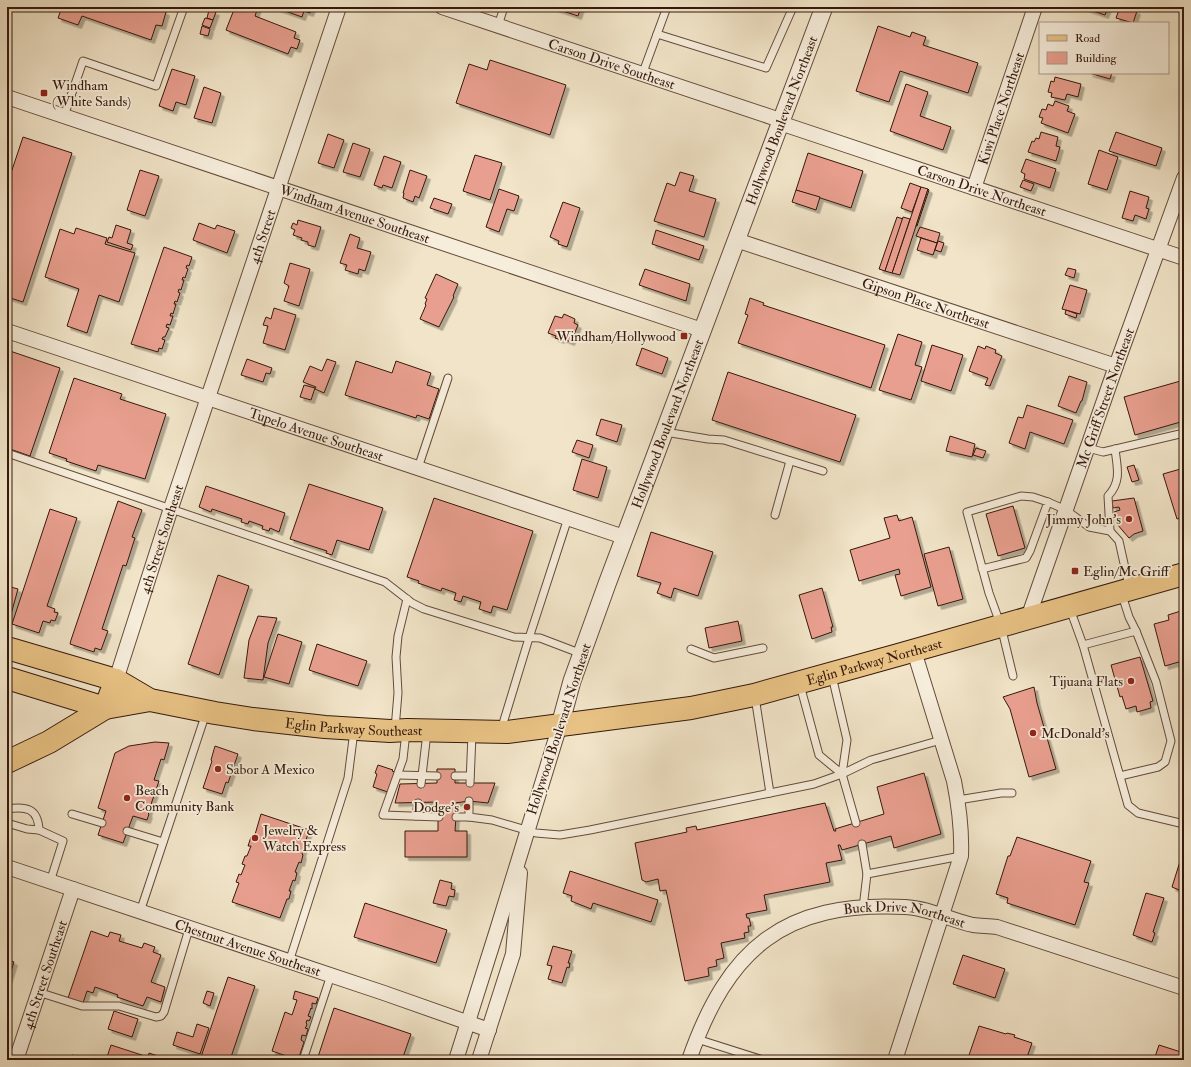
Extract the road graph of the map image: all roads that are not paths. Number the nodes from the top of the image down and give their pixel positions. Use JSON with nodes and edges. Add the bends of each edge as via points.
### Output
{"nodes":[{"id":1,"x":184,"y":7,"type":"edge"},
{"id":2,"x":339,"y":7,"type":"edge"},
{"id":3,"x":442,"y":7,"type":"edge"},
{"id":4,"x":504,"y":7,"type":"edge"},
{"id":5,"x":667,"y":7,"type":"edge"},
{"id":6,"x":793,"y":7,"type":"edge"},
{"id":7,"x":824,"y":7,"type":"edge"},
{"id":8,"x":1035,"y":7,"type":"edge"},
{"id":9,"x":498,"y":26,"type":"junction"},
{"id":10,"x":657,"y":34,"type":"junction"},
{"id":11,"x":642,"y":74,"type":"junction"},
{"id":12,"x":7,"y":97,"type":"edge"},
{"id":13,"x":64,"y":116,"type":"junction"},
{"id":14,"x":780,"y":123,"type":"junction"},
{"id":15,"x":1184,"y":178,"type":"edge"},
{"id":16,"x":278,"y":188,"type":"junction"},
{"id":17,"x":974,"y":188,"type":"junction"},
{"id":18,"x":736,"y":240,"type":"junction"},
{"id":19,"x":1158,"y":249,"type":"junction"},
{"id":20,"x":1184,"y":258,"type":"edge"},
{"id":21,"x":702,"y":330,"type":"junction"},
{"id":22,"x":7,"y":331,"type":"edge"},
{"id":23,"x":1116,"y":366,"type":"junction"},
{"id":24,"x":448,"y":378,"type":"dead end"},
{"id":25,"x":208,"y":398,"type":"junction"},
{"id":26,"x":664,"y":432,"type":"junction"},
{"id":27,"x":1184,"y":433,"type":"edge"},
{"id":28,"x":1088,"y":448,"type":"junction"},
{"id":29,"x":1115,"y":450,"type":"junction"},
{"id":30,"x":7,"y":452,"type":"edge"},
{"id":31,"x":790,"y":461,"type":"junction"},
{"id":32,"x":418,"y":468,"type":"junction"},
{"id":33,"x":823,"y":471,"type":"dead end"},
{"id":34,"x":1048,"y":502,"type":"junction"},
{"id":35,"x":171,"y":508,"type":"junction"},
{"id":36,"x":1066,"y":510,"type":"junction"},
{"id":37,"x":775,"y":515,"type":"dead end"},
{"id":38,"x":568,"y":518,"type":"junction"},
{"id":39,"x":1110,"y":531,"type":"junction"},
{"id":40,"x":624,"y":537,"type":"junction"},
{"id":41,"x":982,"y":568,"type":"junction"},
{"id":42,"x":1184,"y":574,"type":"edge"},
{"id":43,"x":1126,"y":590,"type":"junction"},
{"id":44,"x":407,"y":599,"type":"junction"},
{"id":45,"x":1069,"y":606,"type":"junction"},
{"id":46,"x":1028,"y":618,"type":"junction"},
{"id":47,"x":1001,"y":626,"type":"junction"},
{"id":48,"x":1136,"y":632,"type":"junction"},
{"id":49,"x":529,"y":638,"type":"junction"},
{"id":50,"x":1083,"y":645,"type":"junction"},
{"id":51,"x":7,"y":648,"type":"edge"},
{"id":52,"x":763,"y":648,"type":"dead end"},
{"id":53,"x":691,"y":649,"type":"dead end"},
{"id":54,"x":914,"y":651,"type":"junction"},
{"id":55,"x":582,"y":654,"type":"junction"},
{"id":56,"x":831,"y":674,"type":"junction"},
{"id":57,"x":1013,"y":676,"type":"dead end"},
{"id":58,"x":7,"y":678,"type":"edge"},
{"id":59,"x":116,"y":680,"type":"junction"},
{"id":60,"x":799,"y":683,"type":"junction"},
{"id":61,"x":754,"y":695,"type":"junction"},
{"id":62,"x":150,"y":700,"type":"junction"},
{"id":63,"x":105,"y":708,"type":"junction"},
{"id":64,"x":207,"y":711,"type":"junction"},
{"id":65,"x":560,"y":725,"type":"junction"},
{"id":66,"x":354,"y":728,"type":"junction"},
{"id":67,"x":410,"y":731,"type":"junction"},
{"id":68,"x":472,"y":731,"type":"junction"},
{"id":69,"x":501,"y":732,"type":"junction"},
{"id":70,"x":941,"y":740,"type":"junction"},
{"id":71,"x":7,"y":762,"type":"edge"},
{"id":72,"x":842,"y":774,"type":"junction"},
{"id":73,"x":398,"y":776,"type":"junction"},
{"id":74,"x":437,"y":776,"type":"dead end"},
{"id":75,"x":455,"y":776,"type":"dead end"},
{"id":76,"x":1120,"y":776,"type":"junction"},
{"id":77,"x":421,"y":780,"type":"junction"},
{"id":78,"x":770,"y":793,"type":"junction"},
{"id":79,"x":1012,"y":793,"type":"dead end"},
{"id":80,"x":958,"y":800,"type":"junction"},
{"id":81,"x":469,"y":802,"type":"dead end"},
{"id":82,"x":418,"y":803,"type":"dead end"},
{"id":83,"x":7,"y":810,"type":"edge"},
{"id":84,"x":72,"y":814,"type":"dead end"},
{"id":85,"x":416,"y":816,"type":"junction"},
{"id":86,"x":439,"y":817,"type":"dead end"},
{"id":87,"x":456,"y":817,"type":"dead end"},
{"id":88,"x":469,"y":817,"type":"junction"},
{"id":89,"x":7,"y":823,"type":"edge"},
{"id":90,"x":102,"y":823,"type":"dead end"},
{"id":91,"x":856,"y":823,"type":"dead end"},
{"id":92,"x":1184,"y":824,"type":"edge"},
{"id":93,"x":39,"y":830,"type":"junction"},
{"id":94,"x":527,"y":830,"type":"junction"},
{"id":95,"x":127,"y":831,"type":"dead end"},
{"id":96,"x":163,"y":842,"type":"junction"},
{"id":97,"x":523,"y":844,"type":"junction"},
{"id":98,"x":862,"y":844,"type":"dead end"},
{"id":99,"x":961,"y":856,"type":"junction"},
{"id":100,"x":7,"y":867,"type":"edge"},
{"id":101,"x":867,"y":874,"type":"junction"},
{"id":102,"x":50,"y":882,"type":"junction"},
{"id":103,"x":73,"y":889,"type":"junction"},
{"id":104,"x":863,"y":908,"type":"junction"},
{"id":105,"x":140,"y":912,"type":"junction"},
{"id":106,"x":942,"y":916,"type":"junction"},
{"id":107,"x":189,"y":929,"type":"junction"},
{"id":108,"x":289,"y":962,"type":"junction"},
{"id":109,"x":331,"y":975,"type":"junction"},
{"id":110,"x":1184,"y":988,"type":"edge"},
{"id":111,"x":38,"y":992,"type":"junction"},
{"id":112,"x":468,"y":1023,"type":"junction"},
{"id":113,"x":489,"y":1030,"type":"junction"},
{"id":114,"x":697,"y":1039,"type":"junction"},
{"id":115,"x":16,"y":1060,"type":"edge"},
{"id":116,"x":303,"y":1060,"type":"edge"},
{"id":117,"x":456,"y":1060,"type":"edge"},
{"id":118,"x":479,"y":1060,"type":"edge"},
{"id":119,"x":689,"y":1060,"type":"edge"},
{"id":120,"x":764,"y":1060,"type":"edge"},
{"id":121,"x":895,"y":1060,"type":"edge"}],
"edges":[{"from":1,"to":13,"type":"lane","via":[[156,86],[83,60]]},
{"from":2,"to":16,"type":"street","name":"4th Street"},
{"from":3,"to":9,"type":"street","name":"Carson Drive Southeast"},
{"from":4,"to":9,"type":"lane"},
{"from":5,"to":10,"type":"lane"},
{"from":6,"to":10,"type":"lane","via":[[766,68]]},
{"from":7,"to":14,"type":"street","name":"Hollywood Boulevard Northeast"},
{"from":8,"to":17,"type":"street","name":"Kiwi Place Northeast"},
{"from":9,"to":11,"type":"street","name":"Carson Drive Southeast"},
{"from":10,"to":11,"type":"lane"},
{"from":11,"to":14,"type":"street","name":"Carson Drive Southeast"},
{"from":12,"to":13,"type":"street","name":"Windham Avenue Southeast"},
{"from":13,"to":16,"type":"street","name":"Windham Avenue Southeast"},
{"from":14,"to":17,"type":"street","name":"Carson Drive Northeast"},
{"from":14,"to":18,"type":"street","name":"Hollywood Boulevard Northeast"},
{"from":15,"to":19,"type":"street","name":"Mc Griff Street Northeast"},
{"from":16,"to":21,"type":"street","name":"Windham Avenue Southeast"},
{"from":16,"to":25,"type":"street","name":"4th Street"},
{"from":17,"to":19,"type":"street","name":"Carson Drive Northeast"},
{"from":18,"to":21,"type":"street","name":"Hollywood Boulevard Northeast"},
{"from":18,"to":23,"type":"street","name":"Gipson Place Northeast"},
{"from":19,"to":20,"type":"street","name":"Carson Drive Northeast"},
{"from":19,"to":23,"type":"street","name":"Mc Griff Street Northeast"},
{"from":21,"to":26,"type":"street","name":"Hollywood Boulevard Northeast"},
{"from":22,"to":25,"type":"street","name":"Tupelo Avenue Southeast"},
{"from":23,"to":28,"type":"street","name":"Mc Griff Street Northeast"},
{"from":24,"to":32,"type":"lane"},
{"from":25,"to":32,"type":"street","name":"Tupelo Avenue Southeast"},
{"from":25,"to":35,"type":"street","name":"4th Street Southeast"},
{"from":26,"to":31,"type":"lane","via":[[708,440],[724,440]]},
{"from":26,"to":40,"type":"street","name":"Hollywood Boulevard Northeast"},
{"from":27,"to":29,"type":"lane"},
{"from":28,"to":29,"type":"lane","via":[[1103,452]]},
{"from":28,"to":36,"type":"street","name":"Mc Griff Street Northeast"},
{"from":29,"to":39,"type":"lane","via":[[1118,480],[1108,496]]},
{"from":30,"to":35,"type":"lane"},
{"from":31,"to":33,"type":"lane"},
{"from":31,"to":37,"type":"lane"},
{"from":32,"to":38,"type":"street","name":"Tupelo Avenue Southeast"},
{"from":34,"to":36,"type":"lane"},
{"from":34,"to":41,"type":"lane","via":[[1026,558]]},
{"from":34,"to":41,"type":"lane","via":[[1022,496],[967,512]]},
{"from":35,"to":44,"type":"lane","via":[[385,582]]},
{"from":35,"to":59,"type":"street","name":"4th Street Southeast"},
{"from":36,"to":39,"type":"lane","via":[[1089,527]]},
{"from":36,"to":46,"type":"street","name":"Mc Griff Street Northeast"},
{"from":38,"to":40,"type":"street","name":"Tupelo Avenue Southeast"},
{"from":38,"to":49,"type":"lane"},
{"from":39,"to":43,"type":"lane","via":[[1119,541]]},
{"from":40,"to":55,"type":"street","name":"Hollywood Boulevard Northeast"},
{"from":41,"to":47,"type":"lane"},
{"from":42,"to":43,"type":"main road","name":"Eglin Parkway Northeast"},
{"from":43,"to":45,"type":"main road","name":"Eglin Parkway Northeast"},
{"from":43,"to":48,"type":"lane","via":[[1129,617]]},
{"from":44,"to":49,"type":"lane","via":[[424,608],[514,637]]},
{"from":44,"to":67,"type":"lane","via":[[396,657],[398,693]]},
{"from":45,"to":46,"type":"main road","name":"Eglin Parkway Northeast"},
{"from":45,"to":50,"type":"lane"},
{"from":46,"to":47,"type":"main road","name":"Eglin Parkway Northeast"},
{"from":47,"to":54,"type":"main road","name":"Eglin Parkway Northeast"},
{"from":47,"to":57,"type":"lane"},
{"from":48,"to":50,"type":"lane"},
{"from":48,"to":76,"type":"lane","via":[[1156,682],[1171,740],[1165,762],[1158,767]]},
{"from":49,"to":55,"type":"lane","via":[[540,638]]},
{"from":49,"to":69,"type":"lane"},
{"from":50,"to":76,"type":"lane"},
{"from":51,"to":59,"type":"main road","name":"Eglin Parkway Southeast"},
{"from":52,"to":53,"type":"lane","via":[[714,658]]},
{"from":54,"to":56,"type":"main road","name":"Eglin Parkway Northeast"},
{"from":54,"to":70,"type":"street"},
{"from":55,"to":65,"type":"street","name":"Hollywood Boulevard Northeast"},
{"from":56,"to":60,"type":"main road","name":"Eglin Parkway Northeast"},
{"from":56,"to":72,"type":"lane","via":[[847,740]]},
{"from":58,"to":63,"type":"main road","name":"Eglin Parkway Southeast"},
{"from":59,"to":62,"type":"main road","name":"Eglin Parkway Southeast"},
{"from":59,"to":63,"type":"main road"},
{"from":60,"to":61,"type":"main road","name":"Eglin Parkway Northeast"},
{"from":60,"to":72,"type":"lane","via":[[819,755]]},
{"from":61,"to":65,"type":"main road","name":"Eglin Parkway Northeast","via":[[691,708]]},
{"from":61,"to":78,"type":"lane"},
{"from":62,"to":63,"type":"main road","name":"Eglin Parkway Southeast"},
{"from":62,"to":64,"type":"main road","name":"Eglin Parkway Southeast"},
{"from":63,"to":71,"type":"main road","via":[[49,742]]},
{"from":64,"to":66,"type":"main road","name":"Eglin Parkway Southeast","via":[[264,720]]},
{"from":64,"to":96,"type":"lane"},
{"from":65,"to":69,"type":"main road","name":"Eglin Parkway Southeast"},
{"from":65,"to":94,"type":"street","name":"Hollywood Boulevard Northeast"},
{"from":66,"to":67,"type":"main road","name":"Eglin Parkway Southeast"},
{"from":66,"to":108,"type":"lane","via":[[348,778]]},
{"from":67,"to":68,"type":"main road","name":"Eglin Parkway Southeast"},
{"from":67,"to":73,"type":"lane"},
{"from":67,"to":77,"type":"lane"},
{"from":68,"to":69,"type":"main road","name":"Eglin Parkway Southeast"},
{"from":68,"to":75,"type":"lane","via":[[470,780]]},
{"from":70,"to":72,"type":"lane","via":[[871,760]]},
{"from":70,"to":80,"type":"street"},
{"from":72,"to":78,"type":"lane","via":[[814,784]]},
{"from":72,"to":91,"type":"lane"},
{"from":73,"to":77,"type":"lane"},
{"from":73,"to":85,"type":"lane","via":[[384,815]]},
{"from":74,"to":77,"type":"lane"},
{"from":76,"to":92,"type":"lane","via":[[1128,805],[1132,809],[1138,813]]},
{"from":78,"to":94,"type":"lane","via":[[560,835]]},
{"from":79,"to":80,"type":"lane"},
{"from":80,"to":99,"type":"street"},
{"from":81,"to":88,"type":"lane"},
{"from":82,"to":85,"type":"lane"},
{"from":83,"to":93,"type":"lane","via":[[31,811],[37,815]]},
{"from":84,"to":90,"type":"lane"},
{"from":85,"to":86,"type":"lane"},
{"from":87,"to":88,"type":"lane"},
{"from":88,"to":94,"type":"lane","via":[[492,820]]},
{"from":89,"to":93,"type":"lane"},
{"from":93,"to":102,"type":"lane","via":[[64,841]]},
{"from":94,"to":97,"type":"street","name":"Hollywood Boulevard Northeast"},
{"from":95,"to":96,"type":"lane"},
{"from":96,"to":105,"type":"lane"},
{"from":97,"to":112,"type":"street","name":"Hollywood Boulevard Northeast"},
{"from":97,"to":113,"type":"street","name":"Hollywood Boulevard Northeast","via":[[513,954]]},
{"from":98,"to":101,"type":"lane"},
{"from":99,"to":101,"type":"lane"},
{"from":99,"to":106,"type":"street"},
{"from":100,"to":102,"type":"street","name":"Chestnut Avenue Southeast"},
{"from":101,"to":104,"type":"lane"},
{"from":102,"to":103,"type":"street","name":"Chestnut Avenue Southeast"},
{"from":103,"to":105,"type":"street","name":"Chestnut Avenue Southeast"},
{"from":103,"to":111,"type":"street","name":"4th Street Southeast"},
{"from":104,"to":106,"type":"street","name":"Buck Drive Northeast","via":[[906,907]]},
{"from":104,"to":114,"type":"street","name":"Buck Drive Northeast","via":[[822,913],[807,918],[785,927],[754,949],[728,979]]},
{"from":105,"to":107,"type":"street","name":"Chestnut Avenue Southeast"},
{"from":106,"to":110,"type":"street","name":"Buck Drive Northeast","via":[[973,925],[997,927]]},
{"from":106,"to":121,"type":"street"},
{"from":107,"to":108,"type":"street","name":"Chestnut Avenue Southeast"},
{"from":107,"to":111,"type":"lane","via":[[161,1016],[156,1017],[119,1006],[82,1006]]},
{"from":108,"to":109,"type":"street","name":"Chestnut Avenue Southeast"},
{"from":109,"to":112,"type":"street","name":"Chestnut Avenue Southeast"},
{"from":109,"to":116,"type":"lane"},
{"from":111,"to":115,"type":"street","name":"4th Street Southeast"},
{"from":112,"to":113,"type":"street","name":"Chestnut Avenue Southeast"},
{"from":112,"to":117,"type":"street","name":"Hollywood Boulevard Northeast"},
{"from":113,"to":118,"type":"street","name":"Hollywood Boulevard Northeast"},
{"from":114,"to":119,"type":"street","name":"Buck Drive Northeast"},
{"from":114,"to":120,"type":"lane"}]}
